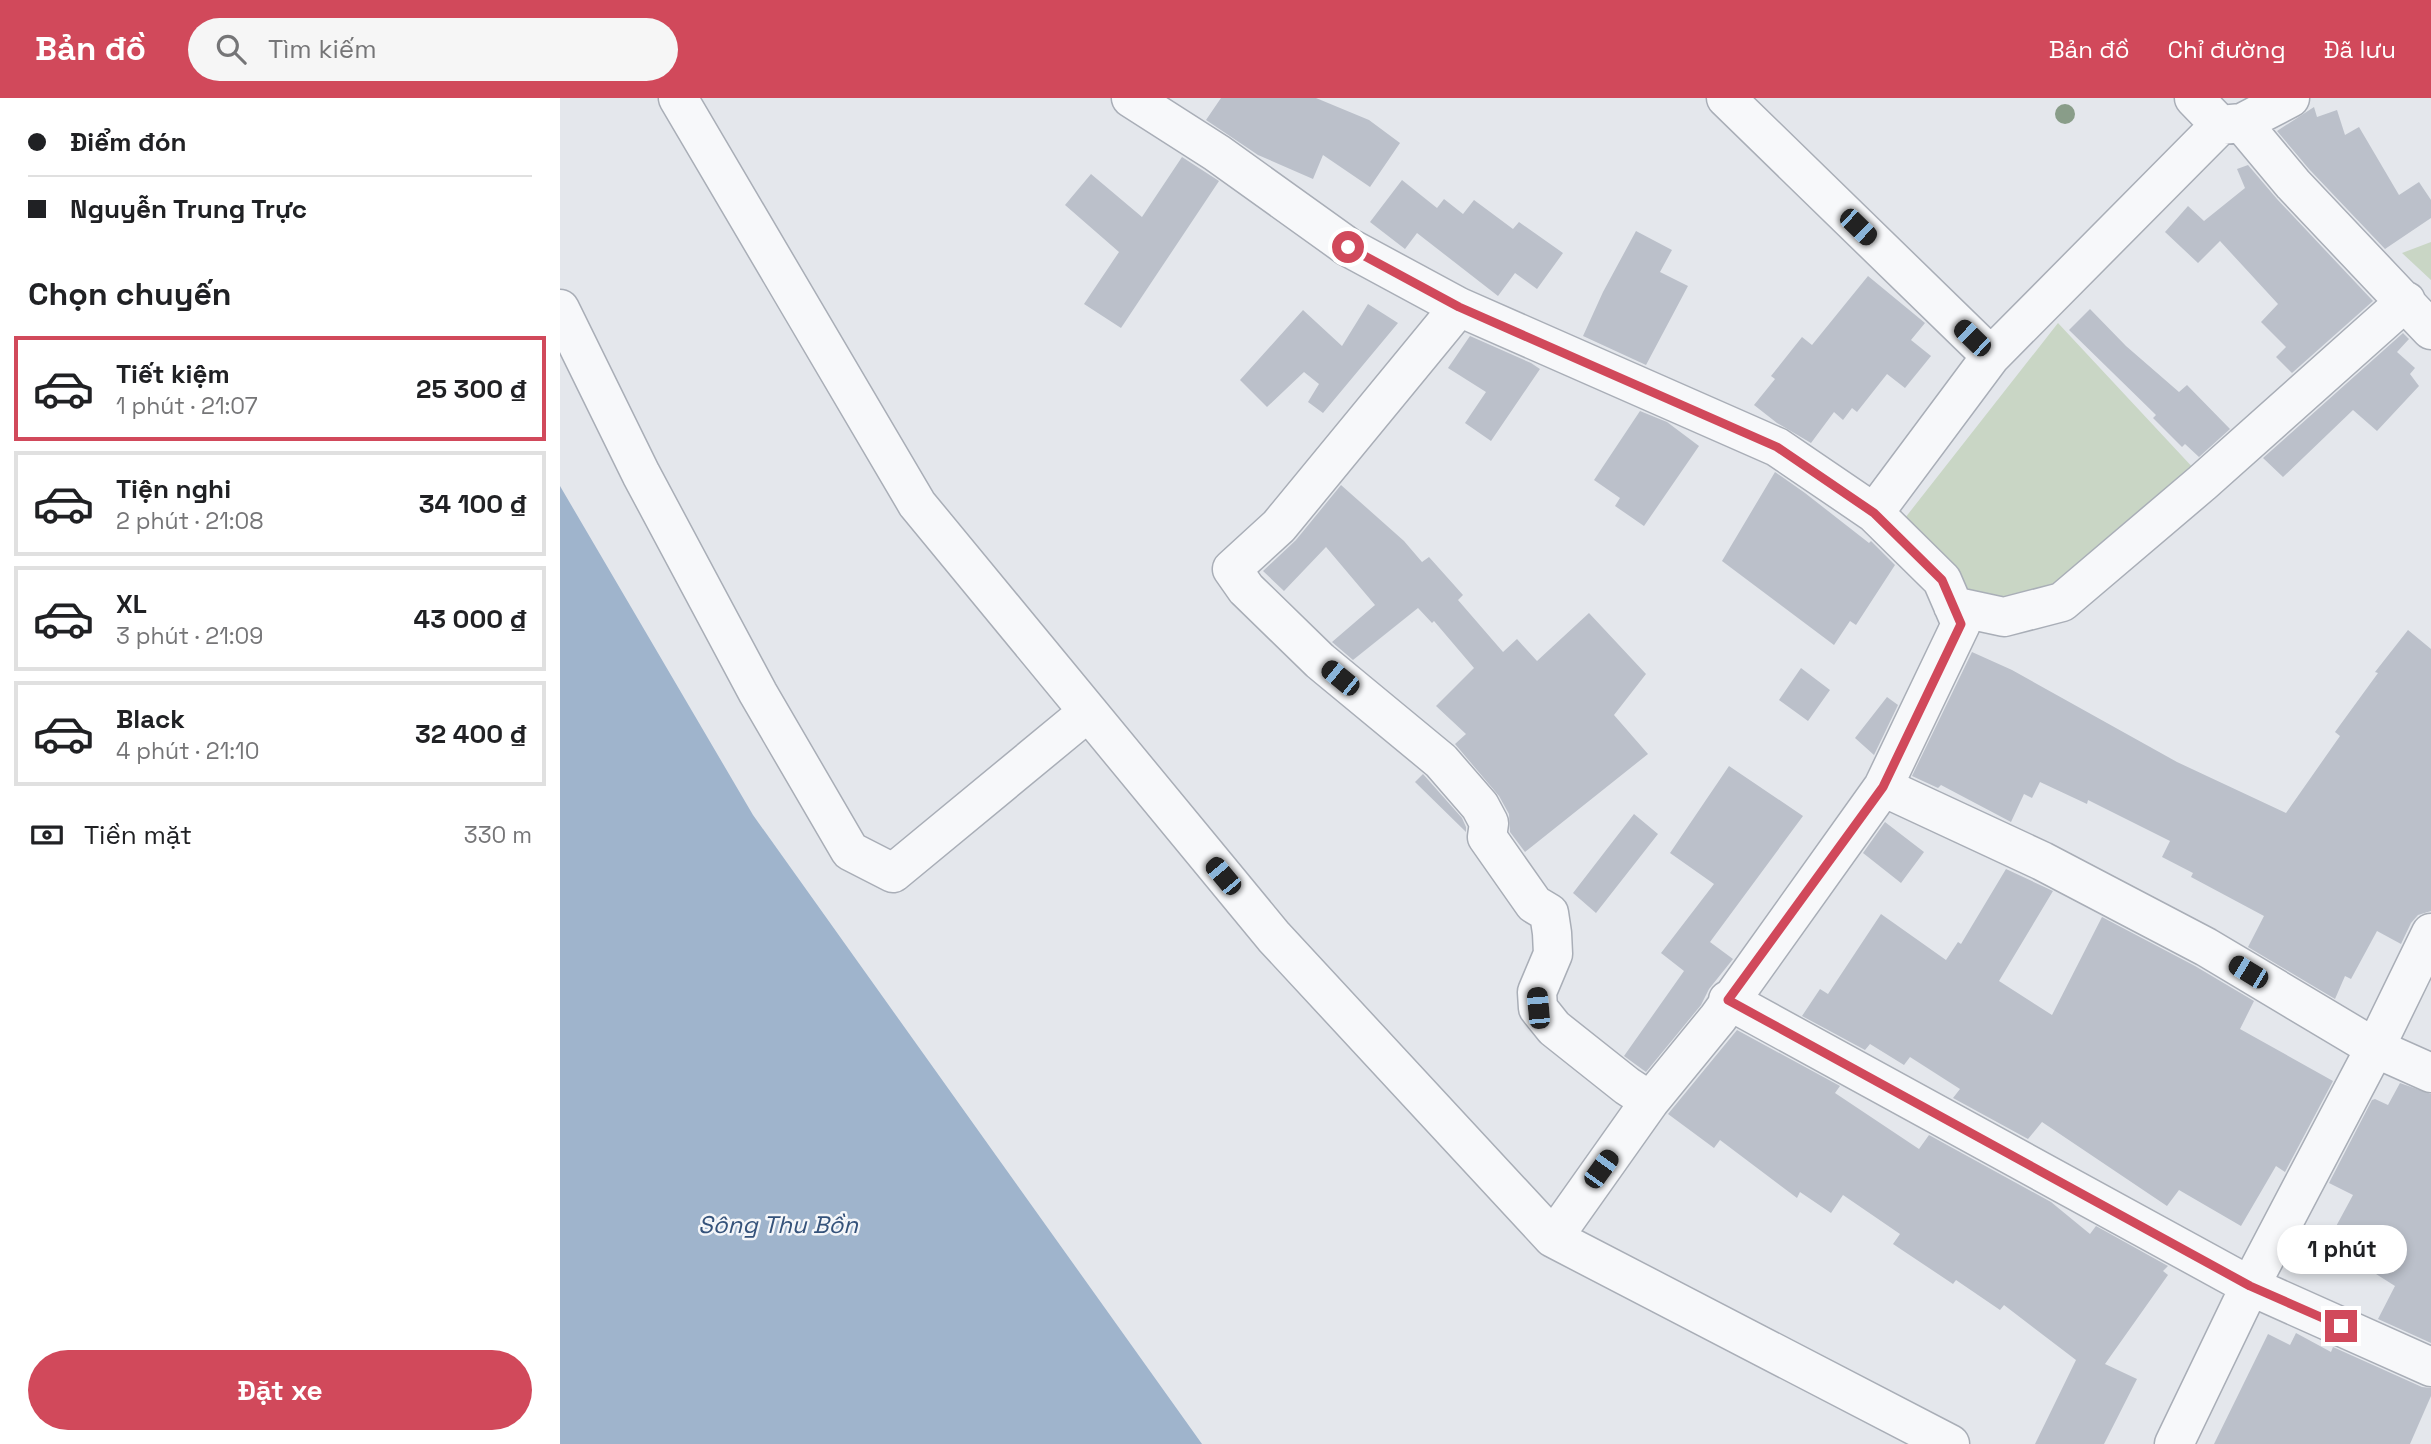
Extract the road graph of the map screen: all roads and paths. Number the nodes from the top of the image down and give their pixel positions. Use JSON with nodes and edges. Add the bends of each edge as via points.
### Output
{"nodes":[{"id":1,"x":678,"y":98,"type":"edge"},
{"id":2,"x":1131,"y":98,"type":"edge"},
{"id":3,"x":1726,"y":98,"type":"edge"},
{"id":4,"x":2194,"y":98,"type":"edge"},
{"id":5,"x":2290,"y":98,"type":"edge"},
{"id":6,"x":2231,"y":124,"type":"junction"},
{"id":7,"x":2406,"y":301,"type":"junction"},
{"id":8,"x":1459,"y":307,"type":"junction"},
{"id":9,"x":560,"y":309,"type":"edge"},
{"id":10,"x":2431,"y":330,"type":"edge"},
{"id":11,"x":1991,"y":356,"type":"junction"},
{"id":12,"x":1874,"y":513,"type":"junction"},
{"id":13,"x":1953,"y":606,"type":"junction"},
{"id":14,"x":1088,"y":712,"type":"junction"},
{"id":15,"x":1883,"y":787,"type":"junction"},
{"id":16,"x":2431,"y":933,"type":"edge"},
{"id":17,"x":1728,"y":1000,"type":"junction"},
{"id":18,"x":2375,"y":1048,"type":"junction"},
{"id":19,"x":2431,"y":1073,"type":"edge"},
{"id":20,"x":1650,"y":1101,"type":"junction"},
{"id":21,"x":1553,"y":1238,"type":"junction"},
{"id":22,"x":2250,"y":1286,"type":"junction"},
{"id":23,"x":2431,"y":1367,"type":"edge"},
{"id":24,"x":1950,"y":1444,"type":"edge"},
{"id":25,"x":2174,"y":1444,"type":"edge"}],
"edges":[{"from":1,"to":14,"type":"street","via":[[917,504]]},
{"from":2,"to":8,"type":"street","via":[[1348,247]]},
{"from":3,"to":11,"type":"street"},
{"from":4,"to":6,"type":"street"},
{"from":5,"to":6,"type":"street"},
{"from":6,"to":7,"type":"street"},
{"from":6,"to":11,"type":"street"},
{"from":7,"to":10,"type":"street"},
{"from":7,"to":13,"type":"street","via":[[2062,602],[2004,617]]},
{"from":8,"to":12,"type":"street","via":[[1777,447]]},
{"from":8,"to":20,"type":"street","via":[[1279,526],[1232,569],[1246,589],[1320,662],[1441,761],[1480,806],[1489,823],[1487,837],[1534,904],[1549,913],[1553,954],[1537,992],[1538,1008],[1554,1028]]},
{"from":9,"to":14,"type":"street","via":[[751,681],[849,851],[893,873]]},
{"from":11,"to":12,"type":"street"},
{"from":12,"to":13,"type":"street","via":[[1942,580]]},
{"from":13,"to":15,"type":"street","via":[[1961,624]]},
{"from":14,"to":21,"type":"street","via":[[1274,937]]},
{"from":15,"to":17,"type":"street"},
{"from":15,"to":18,"type":"street","via":[[2042,861],[2206,947]]},
{"from":16,"to":18,"type":"street"},
{"from":17,"to":20,"type":"street"},
{"from":17,"to":22,"type":"street"},
{"from":18,"to":19,"type":"street"},
{"from":18,"to":22,"type":"street"},
{"from":20,"to":21,"type":"street"},
{"from":21,"to":24,"type":"street"},
{"from":22,"to":23,"type":"street"},
{"from":22,"to":25,"type":"street"}]}
